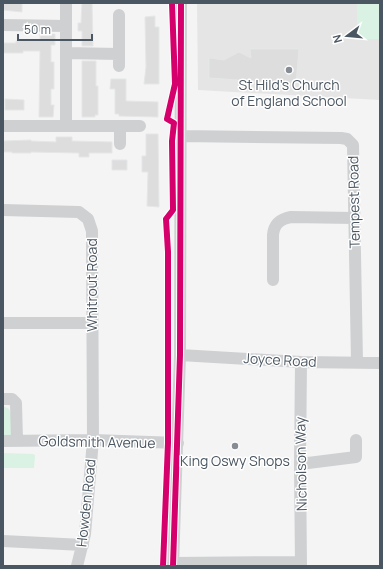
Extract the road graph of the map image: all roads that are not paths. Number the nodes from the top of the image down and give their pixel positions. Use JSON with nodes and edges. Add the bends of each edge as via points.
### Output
{"nodes":[{"id":1,"x":66,"y":3,"type":"edge"},
{"id":2,"x":181,"y":3,"type":"edge"},
{"id":3,"x":119,"y":15,"type":"dead end"},
{"id":4,"x":3,"y":25,"type":"edge"},
{"id":5,"x":66,"y":26,"type":"junction"},
{"id":6,"x":66,"y":53,"type":"junction"},
{"id":7,"x":119,"y":54,"type":"junction"},
{"id":8,"x":119,"y":66,"type":"dead end"},
{"id":9,"x":3,"y":126,"type":"edge"},
{"id":10,"x":66,"y":126,"type":"junction"},
{"id":11,"x":120,"y":126,"type":"junction"},
{"id":12,"x":140,"y":126,"type":"dead end"},
{"id":13,"x":180,"y":136,"type":"junction"},
{"id":14,"x":120,"y":144,"type":"dead end"},
{"id":15,"x":3,"y":210,"type":"edge"},
{"id":16,"x":354,"y":218,"type":"junction"},
{"id":17,"x":273,"y":280,"type":"dead end"},
{"id":18,"x":3,"y":323,"type":"edge"},
{"id":19,"x":92,"y":323,"type":"junction"},
{"id":20,"x":180,"y":355,"type":"junction"},
{"id":21,"x":301,"y":362,"type":"junction"},
{"id":22,"x":357,"y":362,"type":"junction"},
{"id":23,"x":380,"y":363,"type":"edge"},
{"id":24,"x":3,"y":399,"type":"edge"},
{"id":25,"x":93,"y":440,"type":"junction"},
{"id":26,"x":356,"y":440,"type":"dead end"},
{"id":27,"x":3,"y":441,"type":"edge"},
{"id":28,"x":17,"y":441,"type":"junction"},
{"id":29,"x":178,"y":443,"type":"junction"},
{"id":30,"x":300,"y":464,"type":"junction"},
{"id":31,"x":3,"y":541,"type":"edge"},
{"id":32,"x":83,"y":545,"type":"junction"},
{"id":33,"x":174,"y":564,"type":"edge"},
{"id":34,"x":301,"y":564,"type":"edge"},
{"id":35,"x":77,"y":566,"type":"edge"}],
"edges":[{"from":1,"to":5,"type":"street"},
{"from":2,"to":13,"type":"street"},
{"from":3,"to":7,"type":"street"},
{"from":4,"to":5,"type":"street"},
{"from":5,"to":6,"type":"street"},
{"from":6,"to":7,"type":"street"},
{"from":6,"to":10,"type":"street"},
{"from":7,"to":8,"type":"street"},
{"from":9,"to":10,"type":"street"},
{"from":10,"to":11,"type":"street"},
{"from":11,"to":12,"type":"street"},
{"from":11,"to":14,"type":"street"},
{"from":13,"to":16,"type":"street","name":"Tempest Road","via":[[347,139],[353,145],[354,153]]},
{"from":13,"to":20,"type":"street"},
{"from":15,"to":19,"type":"street","name":"Whitrout Road","via":[[79,212],[88,219],[92,231]]},
{"from":16,"to":17,"type":"street","via":[[282,219],[274,228],[272,235]]},
{"from":16,"to":22,"type":"street","name":"Tempest Road"},
{"from":18,"to":19,"type":"street"},
{"from":19,"to":25,"type":"street","name":"Whitrout Road"},
{"from":20,"to":21,"type":"street","name":"Joyce Road"},
{"from":20,"to":29,"type":"street"},
{"from":21,"to":22,"type":"street","name":"Joyce Road"},
{"from":21,"to":30,"type":"street","name":"Nicholson Way"},
{"from":22,"to":23,"type":"street","name":"Joyce Road"},
{"from":24,"to":28,"type":"street","via":[[12,399],[16,403]]},
{"from":25,"to":28,"type":"street","name":"Goldsmith Avenue"},
{"from":25,"to":29,"type":"street","name":"Goldsmith Avenue"},
{"from":25,"to":32,"type":"street","name":"Howden Road"},
{"from":26,"to":30,"type":"street","via":[[356,456]]},
{"from":27,"to":28,"type":"street","name":"Goldsmith Avenue"},
{"from":29,"to":33,"type":"street"},
{"from":30,"to":34,"type":"street","name":"Nicholson Way"},
{"from":31,"to":32,"type":"street"},
{"from":32,"to":35,"type":"street","name":"Howden Road"},
{"from":33,"to":34,"type":"street"}]}
